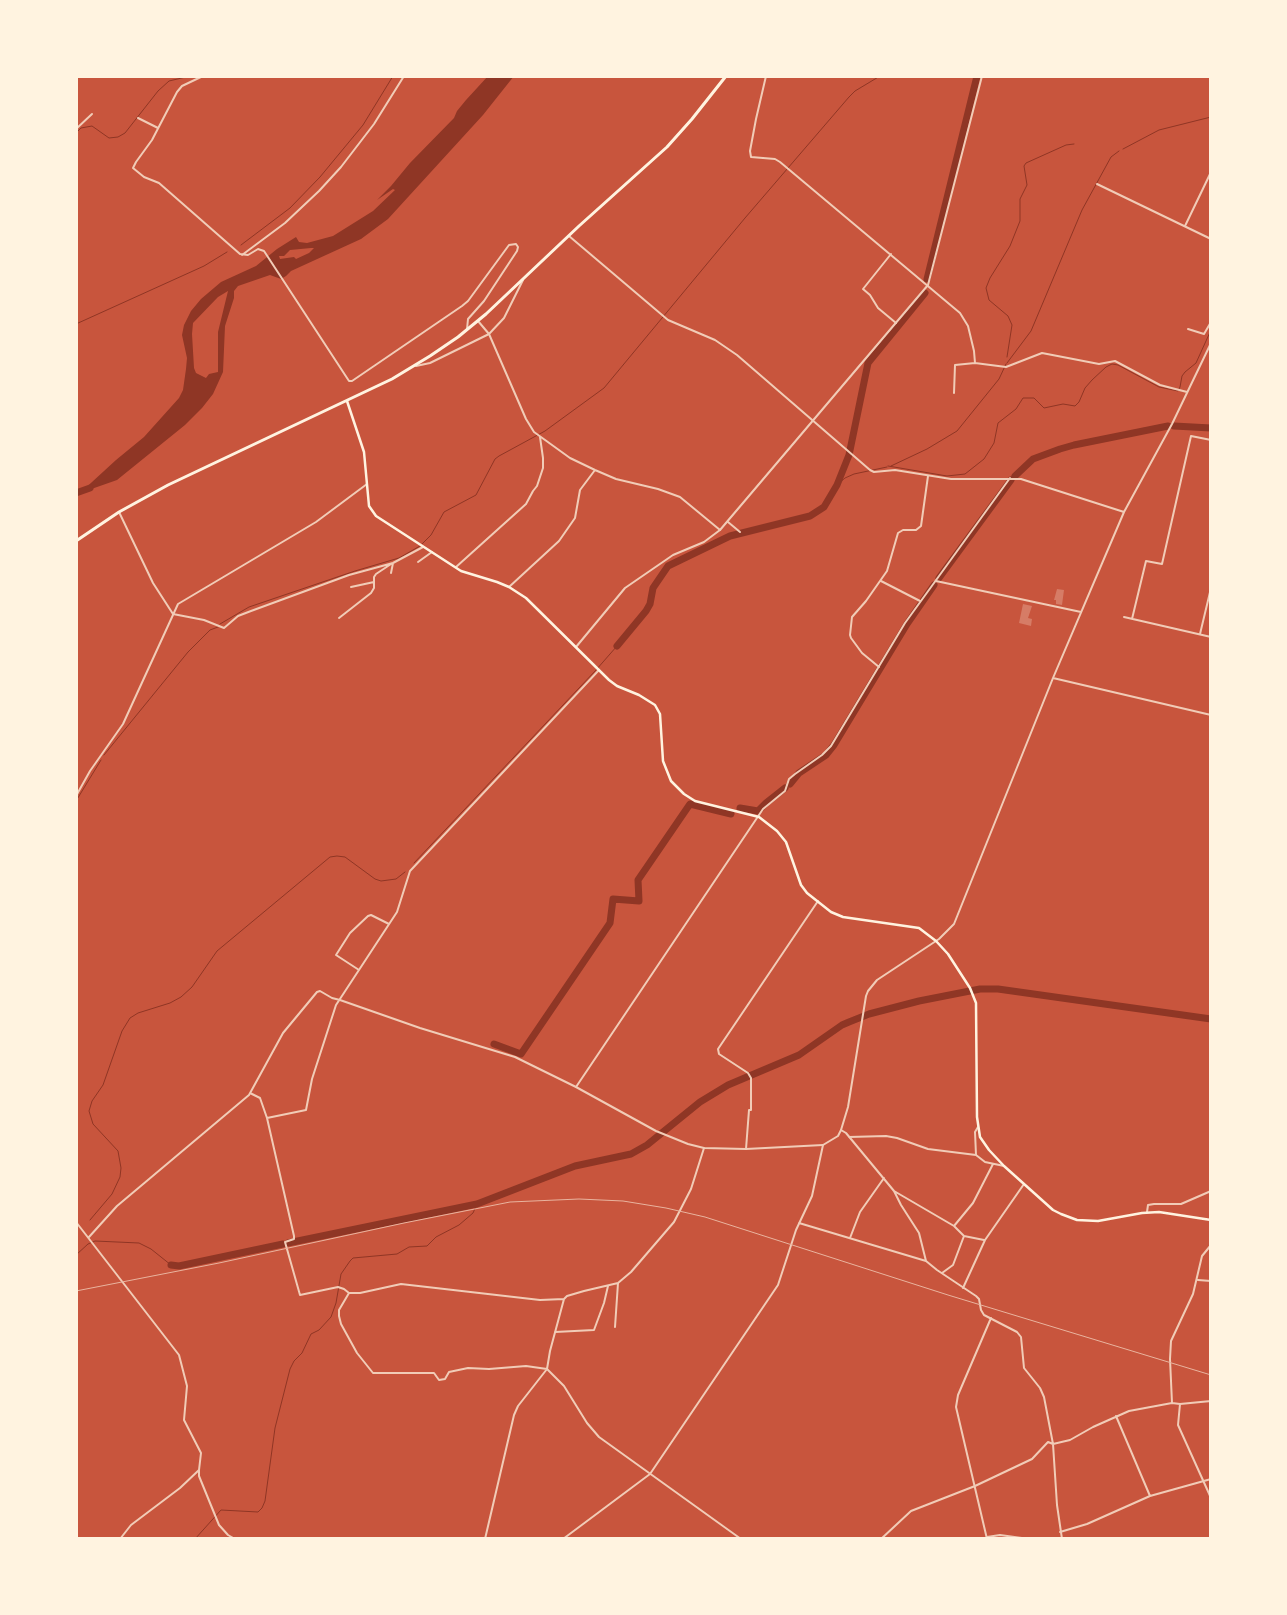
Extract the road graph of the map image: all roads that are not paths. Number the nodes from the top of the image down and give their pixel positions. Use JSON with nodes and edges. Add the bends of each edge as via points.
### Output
{"nodes":[{"id":1,"x":203,"y":76,"type":"edge"},
{"id":2,"x":404,"y":76,"type":"edge"},
{"id":3,"x":726,"y":76,"type":"edge"},
{"id":4,"x":766,"y":76,"type":"edge"},
{"id":5,"x":982,"y":76,"type":"edge"},
{"id":6,"x":92,"y":114,"type":"dead end"},
{"id":7,"x":138,"y":118,"type":"dead end"},
{"id":8,"x":158,"y":128,"type":"junction"},
{"id":9,"x":76,"y":129,"type":"edge"},
{"id":10,"x":1211,"y":172,"type":"edge"},
{"id":11,"x":1097,"y":184,"type":"dead end"},
{"id":12,"x":1185,"y":227,"type":"junction"},
{"id":13,"x":569,"y":236,"type":"junction"},
{"id":14,"x":1211,"y":239,"type":"edge"},
{"id":15,"x":891,"y":254,"type":"junction"},
{"id":16,"x":242,"y":255,"type":"junction"},
{"id":17,"x":523,"y":280,"type":"junction"},
{"id":18,"x":928,"y":285,"type":"junction"},
{"id":19,"x":478,"y":321,"type":"junction"},
{"id":20,"x":1211,"y":322,"type":"edge"},
{"id":21,"x":896,"y":323,"type":"junction"},
{"id":22,"x":467,"y":329,"type":"junction"},
{"id":23,"x":1188,"y":329,"type":"dead end"},
{"id":24,"x":489,"y":334,"type":"junction"},
{"id":25,"x":1211,"y":343,"type":"edge"},
{"id":26,"x":975,"y":363,"type":"junction"},
{"id":27,"x":414,"y":366,"type":"junction"},
{"id":28,"x":1187,"y":392,"type":"junction"},
{"id":29,"x":954,"y":393,"type":"dead end"},
{"id":30,"x":347,"y":401,"type":"junction"},
{"id":31,"x":814,"y":421,"type":"junction"},
{"id":32,"x":539,"y":436,"type":"junction"},
{"id":33,"x":1211,"y":440,"type":"edge"},
{"id":34,"x":595,"y":470,"type":"junction"},
{"id":35,"x":928,"y":476,"type":"junction"},
{"id":36,"x":1010,"y":478,"type":"junction"},
{"id":37,"x":367,"y":484,"type":"junction"},
{"id":38,"x":119,"y":512,"type":"junction"},
{"id":39,"x":1124,"y":512,"type":"junction"},
{"id":40,"x":728,"y":522,"type":"junction"},
{"id":41,"x":720,"y":530,"type":"junction"},
{"id":42,"x":740,"y":532,"type":"dead end"},
{"id":43,"x":76,"y":541,"type":"edge"},
{"id":44,"x":424,"y":546,"type":"junction"},
{"id":45,"x":432,"y":552,"type":"junction"},
{"id":46,"x":418,"y":562,"type":"dead end"},
{"id":47,"x":393,"y":563,"type":"junction"},
{"id":48,"x":456,"y":567,"type":"junction"},
{"id":49,"x":391,"y":573,"type":"dead end"},
{"id":50,"x":881,"y":580,"type":"junction"},
{"id":51,"x":936,"y":580,"type":"junction"},
{"id":52,"x":374,"y":582,"type":"junction"},
{"id":53,"x":352,"y":587,"type":"dead end"},
{"id":54,"x":509,"y":587,"type":"junction"},
{"id":55,"x":1211,"y":588,"type":"edge"},
{"id":56,"x":920,"y":602,"type":"junction"},
{"id":57,"x":1081,"y":612,"type":"junction"},
{"id":58,"x":173,"y":614,"type":"junction"},
{"id":59,"x":1124,"y":617,"type":"dead end"},
{"id":60,"x":339,"y":618,"type":"dead end"},
{"id":61,"x":1132,"y":618,"type":"junction"},
{"id":62,"x":1200,"y":634,"type":"junction"},
{"id":63,"x":1211,"y":637,"type":"edge"},
{"id":64,"x":576,"y":647,"type":"junction"},
{"id":65,"x":879,"y":668,"type":"junction"},
{"id":66,"x":598,"y":669,"type":"junction"},
{"id":67,"x":1053,"y":678,"type":"junction"},
{"id":68,"x":1211,"y":715,"type":"edge"},
{"id":69,"x":76,"y":796,"type":"edge"},
{"id":70,"x":759,"y":817,"type":"junction"},
{"id":71,"x":818,"y":901,"type":"junction"},
{"id":72,"x":389,"y":924,"type":"junction"},
{"id":73,"x":936,"y":941,"type":"junction"},
{"id":74,"x":359,"y":970,"type":"junction"},
{"id":75,"x":340,"y":1000,"type":"junction"},
{"id":76,"x":576,"y":1087,"type":"junction"},
{"id":77,"x":250,"y":1094,"type":"junction"},
{"id":78,"x":267,"y":1118,"type":"junction"},
{"id":79,"x":978,"y":1127,"type":"junction"},
{"id":80,"x":842,"y":1130,"type":"junction"},
{"id":81,"x":849,"y":1137,"type":"junction"},
{"id":82,"x":823,"y":1144,"type":"junction"},
{"id":83,"x":704,"y":1148,"type":"junction"},
{"id":84,"x":746,"y":1149,"type":"junction"},
{"id":85,"x":976,"y":1155,"type":"junction"},
{"id":86,"x":993,"y":1164,"type":"junction"},
{"id":87,"x":1004,"y":1166,"type":"junction"},
{"id":88,"x":885,"y":1178,"type":"junction"},
{"id":89,"x":1024,"y":1184,"type":"junction"},
{"id":90,"x":894,"y":1191,"type":"junction"},
{"id":91,"x":1211,"y":1191,"type":"edge"},
{"id":92,"x":1147,"y":1212,"type":"junction"},
{"id":93,"x":1211,"y":1220,"type":"edge"},
{"id":94,"x":76,"y":1222,"type":"edge"},
{"id":95,"x":799,"y":1223,"type":"junction"},
{"id":96,"x":954,"y":1226,"type":"junction"},
{"id":97,"x":89,"y":1236,"type":"junction"},
{"id":98,"x":964,"y":1236,"type":"junction"},
{"id":99,"x":850,"y":1238,"type":"junction"},
{"id":100,"x":985,"y":1240,"type":"junction"},
{"id":101,"x":1211,"y":1245,"type":"edge"},
{"id":102,"x":926,"y":1261,"type":"junction"},
{"id":103,"x":942,"y":1273,"type":"junction"},
{"id":104,"x":1198,"y":1280,"type":"junction"},
{"id":105,"x":1211,"y":1281,"type":"edge"},
{"id":106,"x":618,"y":1283,"type":"junction"},
{"id":107,"x":608,"y":1286,"type":"junction"},
{"id":108,"x":963,"y":1288,"type":"junction"},
{"id":109,"x":348,"y":1294,"type":"junction"},
{"id":110,"x":564,"y":1299,"type":"junction"},
{"id":111,"x":991,"y":1318,"type":"junction"},
{"id":112,"x":615,"y":1327,"type":"dead end"},
{"id":113,"x":555,"y":1332,"type":"junction"},
{"id":114,"x":548,"y":1369,"type":"junction"},
{"id":115,"x":1211,"y":1401,"type":"edge"},
{"id":116,"x":1172,"y":1402,"type":"junction"},
{"id":117,"x":1180,"y":1404,"type":"junction"},
{"id":118,"x":1116,"y":1416,"type":"junction"},
{"id":119,"x":1053,"y":1444,"type":"junction"},
{"id":120,"x":199,"y":1470,"type":"junction"},
{"id":121,"x":650,"y":1474,"type":"junction"},
{"id":122,"x":1211,"y":1479,"type":"edge"},
{"id":123,"x":1204,"y":1482,"type":"junction"},
{"id":124,"x":975,"y":1486,"type":"junction"},
{"id":125,"x":1150,"y":1496,"type":"junction"},
{"id":126,"x":1211,"y":1498,"type":"edge"},
{"id":127,"x":1060,"y":1532,"type":"junction"},
{"id":128,"x":987,"y":1538,"type":"edge"},
{"id":129,"x":1062,"y":1538,"type":"edge"},
{"id":130,"x":120,"y":1539,"type":"edge"},
{"id":131,"x":235,"y":1539,"type":"edge"},
{"id":132,"x":485,"y":1539,"type":"edge"},
{"id":133,"x":562,"y":1539,"type":"edge"},
{"id":134,"x":741,"y":1539,"type":"edge"},
{"id":135,"x":881,"y":1539,"type":"edge"},
{"id":136,"x":1029,"y":1539,"type":"edge"},
{"id":137,"x":1040,"y":1539,"type":"edge"}],
"edges":[{"from":1,"to":8,"type":"street","via":[[182,86]]},
{"from":2,"to":16,"type":"street","via":[[378,118],[341,167],[285,223]]},
{"from":3,"to":13,"type":"highway","via":[[667,147]]},
{"from":4,"to":15,"type":"street","via":[[751,157],[775,159]]},
{"from":5,"to":18,"type":"street"},
{"from":6,"to":9,"type":"street"},
{"from":7,"to":8,"type":"street"},
{"from":8,"to":16,"type":"street","via":[[133,168],[144,177],[160,183]]},
{"from":10,"to":12,"type":"street"},
{"from":11,"to":12,"type":"street"},
{"from":12,"to":14,"type":"street"},
{"from":13,"to":17,"type":"highway"},
{"from":13,"to":31,"type":"street","via":[[668,320],[715,340],[737,355]]},
{"from":15,"to":18,"type":"street"},
{"from":15,"to":21,"type":"street","via":[[863,289]]},
{"from":16,"to":22,"type":"street","via":[[258,249],[264,251],[352,382],[468,301],[509,245],[516,244],[517,251],[468,319]]},
{"from":17,"to":19,"type":"highway"},
{"from":17,"to":24,"type":"street","via":[[504,318]]},
{"from":18,"to":21,"type":"street"},
{"from":18,"to":26,"type":"street","via":[[965,319]]},
{"from":19,"to":22,"type":"highway"},
{"from":19,"to":24,"type":"street"},
{"from":20,"to":23,"type":"street","via":[[1204,334]]},
{"from":21,"to":31,"type":"street"},
{"from":22,"to":27,"type":"highway"},
{"from":24,"to":27,"type":"street","via":[[430,363]]},
{"from":24,"to":32,"type":"street","via":[[526,419]]},
{"from":25,"to":28,"type":"street"},
{"from":26,"to":28,"type":"street","via":[[1005,367],[1042,353],[1099,364],[1115,361],[1160,385]]},
{"from":26,"to":29,"type":"street","via":[[955,366]]},
{"from":27,"to":30,"type":"highway"},
{"from":28,"to":39,"type":"street"},
{"from":30,"to":37,"type":"main road","via":[[364,452]]},
{"from":30,"to":38,"type":"highway","via":[[201,468]]},
{"from":31,"to":35,"type":"street","via":[[874,472],[894,470]]},
{"from":31,"to":40,"type":"street"},
{"from":32,"to":34,"type":"street","via":[[570,458]]},
{"from":32,"to":48,"type":"street","via":[[543,468],[538,486],[526,504]]},
{"from":33,"to":61,"type":"street","via":[[1191,436],[1162,564],[1146,561]]},
{"from":34,"to":41,"type":"street","via":[[680,497]]},
{"from":34,"to":54,"type":"street","via":[[580,490],[575,518],[559,541]]},
{"from":35,"to":36,"type":"street"},
{"from":35,"to":50,"type":"street","via":[[921,526],[916,530],[898,532],[889,567]]},
{"from":36,"to":39,"type":"street"},
{"from":36,"to":51,"type":"street"},
{"from":37,"to":44,"type":"main road","via":[[371,511]]},
{"from":37,"to":58,"type":"street","via":[[316,522],[182,600]]},
{"from":38,"to":43,"type":"highway"},
{"from":38,"to":58,"type":"street","via":[[153,583]]},
{"from":39,"to":57,"type":"street"},
{"from":40,"to":41,"type":"street"},
{"from":40,"to":42,"type":"street"},
{"from":41,"to":64,"type":"street","via":[[704,542],[672,555],[624,588]]},
{"from":44,"to":45,"type":"main road"},
{"from":44,"to":47,"type":"street"},
{"from":45,"to":46,"type":"street"},
{"from":45,"to":48,"type":"main road"},
{"from":47,"to":49,"type":"street"},
{"from":47,"to":52,"type":"street","via":[[376,574]]},
{"from":47,"to":58,"type":"street","via":[[251,611],[238,616],[224,628]]},
{"from":48,"to":54,"type":"main road"},
{"from":50,"to":56,"type":"street"},
{"from":50,"to":65,"type":"street","via":[[853,615],[850,636],[862,653]]},
{"from":51,"to":56,"type":"street"},
{"from":51,"to":57,"type":"street"},
{"from":52,"to":53,"type":"street"},
{"from":52,"to":60,"type":"street","via":[[371,593]]},
{"from":54,"to":64,"type":"main road","via":[[531,602]]},
{"from":55,"to":62,"type":"street"},
{"from":56,"to":65,"type":"street"},
{"from":57,"to":67,"type":"street"},
{"from":58,"to":69,"type":"street","via":[[123,724]]},
{"from":59,"to":61,"type":"street"},
{"from":61,"to":62,"type":"street"},
{"from":62,"to":63,"type":"street"},
{"from":64,"to":66,"type":"main road"},
{"from":65,"to":70,"type":"street","via":[[831,746],[789,779],[785,791],[766,805]]},
{"from":66,"to":70,"type":"main road","via":[[617,686],[650,701],[658,709],[663,761],[676,788],[695,801]]},
{"from":66,"to":72,"type":"street","via":[[410,871],[398,912]]},
{"from":67,"to":68,"type":"street"},
{"from":67,"to":73,"type":"street","via":[[957,917],[950,930]]},
{"from":70,"to":71,"type":"main road","via":[[783,837],[804,889]]},
{"from":70,"to":76,"type":"street"},
{"from":71,"to":73,"type":"main road","via":[[843,917],[919,928]]},
{"from":71,"to":84,"type":"street","via":[[718,1049],[718,1054],[748,1072],[751,1078]]},
{"from":72,"to":74,"type":"street"},
{"from":72,"to":74,"type":"street","via":[[371,915],[350,933],[336,956]]},
{"from":73,"to":79,"type":"main road","via":[[970,988],[977,1010]]},
{"from":73,"to":80,"type":"street","via":[[877,980],[866,996]]},
{"from":74,"to":75,"type":"street"},
{"from":75,"to":76,"type":"street","via":[[515,1056]]},
{"from":75,"to":77,"type":"street","via":[[317,992],[283,1033]]},
{"from":75,"to":78,"type":"street","via":[[314,1072],[306,1110]]},
{"from":76,"to":83,"type":"street","via":[[665,1136]]},
{"from":77,"to":78,"type":"street","via":[[260,1098]]},
{"from":77,"to":97,"type":"street","via":[[117,1206]]},
{"from":78,"to":109,"type":"street","via":[[294,1236],[285,1242],[298,1293],[339,1288]]},
{"from":79,"to":85,"type":"street","via":[[975,1132]]},
{"from":79,"to":87,"type":"main road","via":[[984,1144]]},
{"from":80,"to":81,"type":"street"},
{"from":80,"to":82,"type":"street"},
{"from":81,"to":85,"type":"street","via":[[892,1137],[928,1149]]},
{"from":81,"to":88,"type":"street"},
{"from":82,"to":84,"type":"street"},
{"from":82,"to":95,"type":"street","via":[[812,1196]]},
{"from":83,"to":84,"type":"street"},
{"from":83,"to":106,"type":"street","via":[[691,1189],[674,1222]]},
{"from":85,"to":86,"type":"street"},
{"from":86,"to":87,"type":"street"},
{"from":86,"to":96,"type":"street","via":[[973,1203]]},
{"from":87,"to":89,"type":"main road"},
{"from":88,"to":90,"type":"street"},
{"from":88,"to":99,"type":"street","via":[[864,1204]]},
{"from":89,"to":92,"type":"main road","via":[[1053,1210],[1077,1220],[1098,1221]]},
{"from":89,"to":100,"type":"street"},
{"from":90,"to":96,"type":"street"},
{"from":90,"to":102,"type":"street","via":[[919,1233]]},
{"from":91,"to":92,"type":"street","via":[[1181,1204],[1154,1204],[1148,1206]]},
{"from":92,"to":93,"type":"main road"},
{"from":94,"to":97,"type":"street"},
{"from":95,"to":99,"type":"street"},
{"from":95,"to":121,"type":"street","via":[[778,1285]]},
{"from":96,"to":98,"type":"street"},
{"from":97,"to":120,"type":"street","via":[[179,1355],[187,1386],[184,1420],[201,1453]]},
{"from":98,"to":100,"type":"street"},
{"from":98,"to":103,"type":"street","via":[[953,1265]]},
{"from":99,"to":102,"type":"street"},
{"from":100,"to":108,"type":"street"},
{"from":101,"to":104,"type":"street","via":[[1202,1256]]},
{"from":102,"to":103,"type":"street"},
{"from":103,"to":108,"type":"street"},
{"from":104,"to":105,"type":"street"},
{"from":104,"to":116,"type":"street","via":[[1171,1341]]},
{"from":106,"to":107,"type":"street"},
{"from":106,"to":112,"type":"street"},
{"from":107,"to":110,"type":"street"},
{"from":107,"to":113,"type":"street","via":[[594,1330]]},
{"from":108,"to":111,"type":"street","via":[[979,1299],[981,1310]]},
{"from":109,"to":110,"type":"street","via":[[401,1284],[540,1300]]},
{"from":109,"to":114,"type":"street","via":[[338,1316],[362,1359],[376,1374],[434,1373],[439,1380],[445,1379],[449,1372],[468,1368],[526,1366]]},
{"from":110,"to":113,"type":"street"},
{"from":111,"to":119,"type":"street","via":[[1017,1332],[1020,1337],[1024,1368],[1044,1397]]},
{"from":111,"to":124,"type":"street","via":[[958,1395],[956,1407]]},
{"from":113,"to":114,"type":"street"},
{"from":114,"to":121,"type":"street","via":[[564,1386],[599,1437]]},
{"from":114,"to":132,"type":"street","via":[[514,1415]]},
{"from":115,"to":117,"type":"street"},
{"from":116,"to":117,"type":"street"},
{"from":116,"to":118,"type":"street"},
{"from":117,"to":123,"type":"street","via":[[1178,1425]]},
{"from":118,"to":119,"type":"street","via":[[1070,1440]]},
{"from":118,"to":125,"type":"street"},
{"from":119,"to":124,"type":"street","via":[[1048,1442],[1032,1459]]},
{"from":119,"to":127,"type":"street"},
{"from":120,"to":130,"type":"street","via":[[132,1525]]},
{"from":120,"to":131,"type":"street","via":[[216,1519],[222,1530]]},
{"from":121,"to":133,"type":"street"},
{"from":121,"to":134,"type":"street"},
{"from":122,"to":123,"type":"street"},
{"from":123,"to":125,"type":"street"},
{"from":123,"to":126,"type":"street"},
{"from":124,"to":128,"type":"street"},
{"from":124,"to":135,"type":"street","via":[[911,1511]]},
{"from":125,"to":127,"type":"street","via":[[1087,1524]]},
{"from":127,"to":129,"type":"street"},
{"from":128,"to":136,"type":"street","via":[[1000,1535]]},
{"from":129,"to":137,"type":"street"}]}
